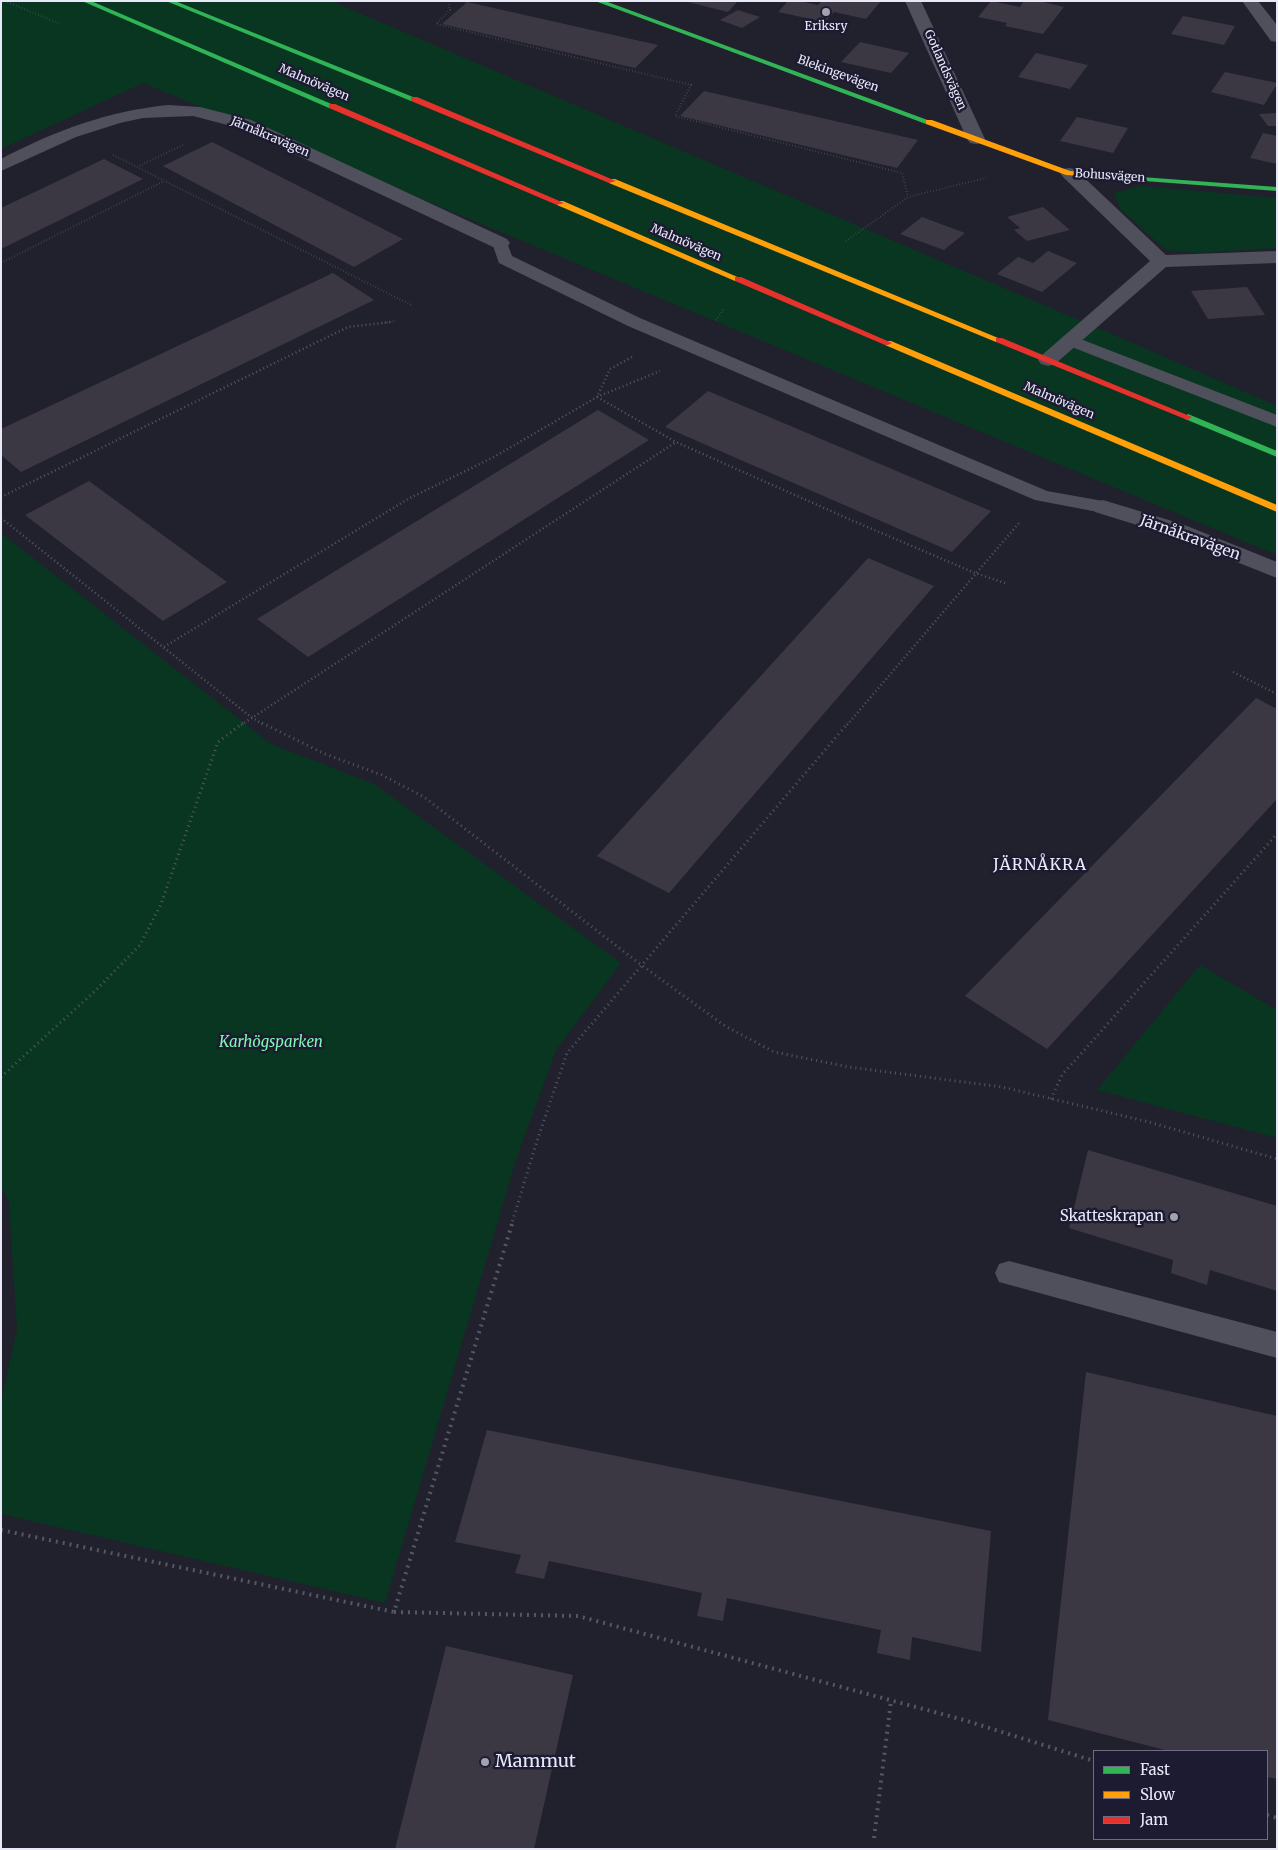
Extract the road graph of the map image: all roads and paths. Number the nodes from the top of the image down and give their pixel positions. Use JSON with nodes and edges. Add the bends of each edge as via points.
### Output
{"nodes":[{"id":1,"x":85,"y":1,"type":"edge"},
{"id":2,"x":170,"y":1,"type":"edge"},
{"id":3,"x":448,"y":1,"type":"edge"},
{"id":4,"x":598,"y":1,"type":"edge"},
{"id":5,"x":914,"y":1,"type":"edge"},
{"id":6,"x":1250,"y":1,"type":"edge"},
{"id":7,"x":1277,"y":37,"type":"edge"},
{"id":8,"x":976,"y":139,"type":"junction"},
{"id":9,"x":189,"y":142,"type":"dead end"},
{"id":10,"x":1043,"y":163,"type":"junction"},
{"id":11,"x":1,"y":166,"type":"edge"},
{"id":12,"x":1069,"y":173,"type":"junction"},
{"id":13,"x":164,"y":181,"type":"junction"},
{"id":14,"x":1277,"y":189,"type":"edge"},
{"id":15,"x":908,"y":197,"type":"junction"},
{"id":16,"x":846,"y":241,"type":"dead end"},
{"id":17,"x":500,"y":243,"type":"joint"},
{"id":18,"x":1277,"y":257,"type":"edge"},
{"id":19,"x":1161,"y":261,"type":"junction"},
{"id":20,"x":1,"y":263,"type":"edge"},
{"id":21,"x":414,"y":306,"type":"dead end"},
{"id":22,"x":396,"y":321,"type":"dead end"},
{"id":23,"x":1070,"y":340,"type":"junction"},
{"id":24,"x":704,"y":352,"type":"junction"},
{"id":25,"x":1048,"y":360,"type":"junction"},
{"id":26,"x":610,"y":369,"type":"dead end"},
{"id":27,"x":597,"y":397,"type":"junction"},
{"id":28,"x":1277,"y":422,"type":"edge"},
{"id":29,"x":676,"y":442,"type":"junction"},
{"id":30,"x":1277,"y":454,"type":"edge"},
{"id":31,"x":1042,"y":496,"type":"junction"},
{"id":32,"x":1,"y":497,"type":"edge"},
{"id":33,"x":1103,"y":508,"type":"joint"},
{"id":34,"x":1277,"y":509,"type":"edge"},
{"id":35,"x":1,"y":518,"type":"edge"},
{"id":36,"x":3,"y":524,"type":"edge"},
{"id":37,"x":1277,"y":571,"type":"edge"},
{"id":38,"x":975,"y":574,"type":"junction"},
{"id":39,"x":1008,"y":584,"type":"dead end"},
{"id":40,"x":164,"y":647,"type":"junction"},
{"id":41,"x":1233,"y":672,"type":"dead end"},
{"id":42,"x":1277,"y":694,"type":"edge"},
{"id":43,"x":251,"y":717,"type":"junction"},
{"id":44,"x":1277,"y":834,"type":"edge"},
{"id":45,"x":640,"y":964,"type":"junction"},
{"id":46,"x":1,"y":1078,"type":"edge"},
{"id":47,"x":1050,"y":1099,"type":"junction"},
{"id":48,"x":1277,"y":1159,"type":"edge"},
{"id":49,"x":1009,"y":1273,"type":"dead end"},
{"id":50,"x":1277,"y":1345,"type":"edge"},
{"id":51,"x":1,"y":1530,"type":"edge"},
{"id":52,"x":394,"y":1612,"type":"junction"},
{"id":53,"x":890,"y":1701,"type":"junction"},
{"id":54,"x":1093,"y":1761,"type":"edge"},
{"id":55,"x":874,"y":1838,"type":"dead end"}],
"edges":[{"from":1,"to":34,"type":"main road","name":"Malmövägen"},
{"from":2,"to":25,"type":"main road","name":"Malmövägen"},
{"from":3,"to":15,"type":"path","via":[[450,10],[436,24],[691,85],[675,116],[902,173]]},
{"from":4,"to":8,"type":"main road","name":"Blekingevägen"},
{"from":5,"to":8,"type":"street","name":"Gotlandsvägen"},
{"from":6,"to":7,"type":"street"},
{"from":8,"to":10,"type":"main road","name":"Blekingevägen"},
{"from":9,"to":13,"type":"path","via":[[137,167]]},
{"from":10,"to":12,"type":"main road","name":"Blekingevägen"},
{"from":10,"to":15,"type":"path"},
{"from":11,"to":17,"type":"street","name":"Järnåkravägen","via":[[86,126],[128,116],[194,111],[245,124]]},
{"from":12,"to":14,"type":"main road","name":"Bohusvägen"},
{"from":12,"to":19,"type":"street","name":"Bohusvägen"},
{"from":13,"to":20,"type":"path"},
{"from":13,"to":21,"type":"path"},
{"from":15,"to":16,"type":"path"},
{"from":17,"to":24,"type":"lane","via":[[505,259]]},
{"from":18,"to":19,"type":"street"},
{"from":19,"to":23,"type":"street"},
{"from":22,"to":32,"type":"path","via":[[348,327]]},
{"from":23,"to":25,"type":"street"},
{"from":23,"to":28,"type":"lane"},
{"from":24,"to":27,"type":"path"},
{"from":24,"to":31,"type":"lane"},
{"from":25,"to":30,"type":"main road","name":"Malmövägen"},
{"from":26,"to":27,"type":"path"},
{"from":27,"to":29,"type":"path"},
{"from":27,"to":40,"type":"path","via":[[494,457],[408,499]]},
{"from":29,"to":38,"type":"path"},
{"from":29,"to":43,"type":"path"},
{"from":31,"to":33,"type":"lane"},
{"from":31,"to":38,"type":"path"},
{"from":33,"to":37,"type":"street","name":"Järnåkravägen","via":[[1174,529]]},
{"from":35,"to":36,"type":"path"},
{"from":36,"to":40,"type":"path"},
{"from":38,"to":39,"type":"path"},
{"from":38,"to":45,"type":"path"},
{"from":40,"to":43,"type":"path"},
{"from":41,"to":42,"type":"path"},
{"from":43,"to":45,"type":"path","via":[[325,754],[382,775],[424,798]]},
{"from":43,"to":46,"type":"path","via":[[218,742],[161,904],[140,945]]},
{"from":44,"to":47,"type":"path","via":[[1062,1075]]},
{"from":45,"to":47,"type":"path","via":[[725,1026],[774,1052],[849,1067],[1002,1088]]},
{"from":45,"to":52,"type":"path","via":[[567,1053],[536,1144]]},
{"from":47,"to":48,"type":"path","via":[[1149,1122]]},
{"from":49,"to":50,"type":"lane"},
{"from":51,"to":52,"type":"path"},
{"from":52,"to":53,"type":"path","via":[[578,1616]]},
{"from":53,"to":54,"type":"path","via":[[964,1720]]},
{"from":53,"to":55,"type":"path"}]}
